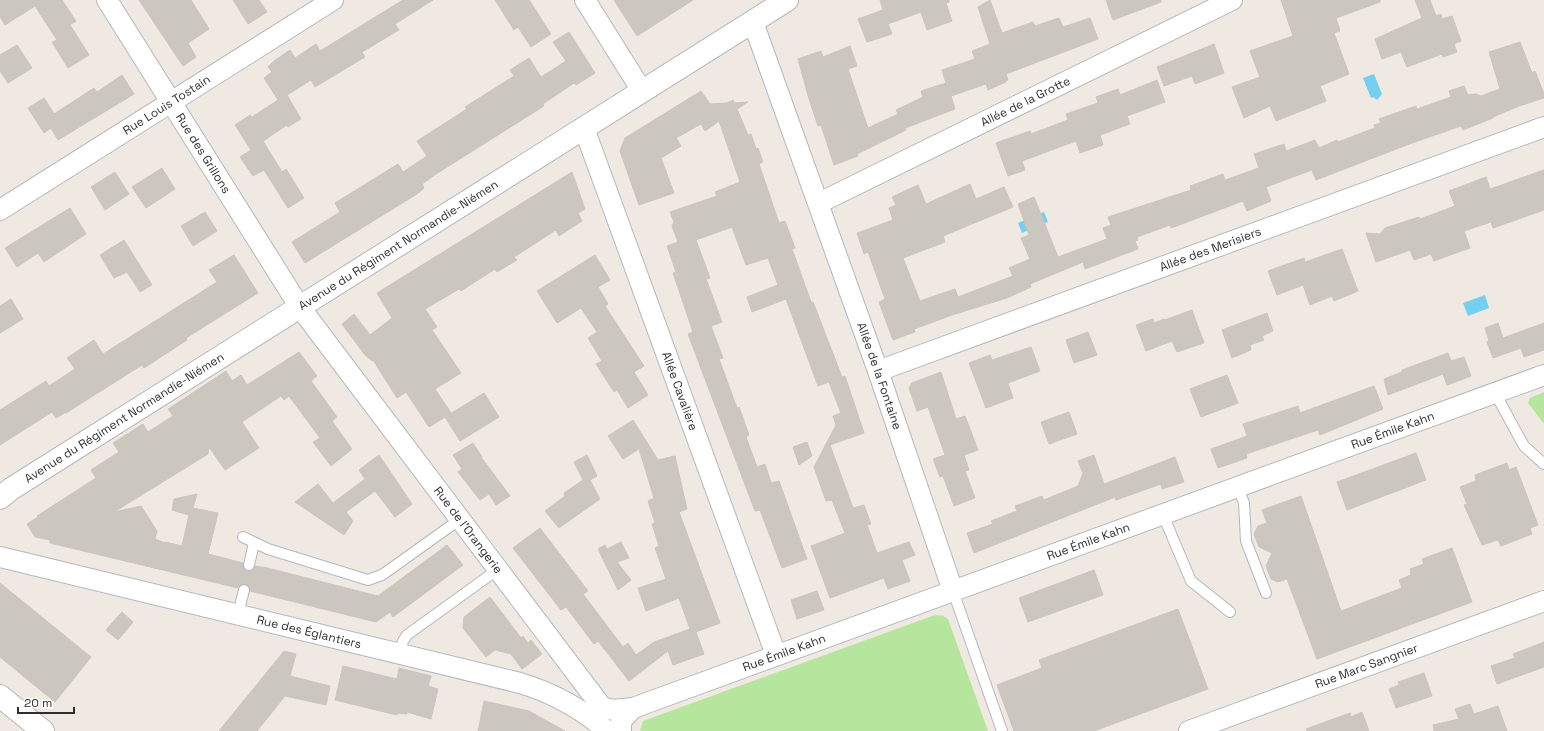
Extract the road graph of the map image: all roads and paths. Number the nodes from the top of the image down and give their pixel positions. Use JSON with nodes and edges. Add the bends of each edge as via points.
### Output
{"nodes":[{"id":1,"x":107,"y":0,"type":"edge"},
{"id":2,"x":333,"y":0,"type":"edge"},
{"id":3,"x":585,"y":0,"type":"edge"},
{"id":4,"x":787,"y":0,"type":"edge"},
{"id":5,"x":1232,"y":0,"type":"edge"},
{"id":6,"x":753,"y":22,"type":"junction"},
{"id":7,"x":642,"y":90,"type":"junction"},
{"id":8,"x":171,"y":102,"type":"junction"},
{"id":9,"x":1544,"y":127,"type":"edge"},
{"id":10,"x":584,"y":128,"type":"junction"},
{"id":11,"x":818,"y":203,"type":"junction"},
{"id":12,"x":0,"y":210,"type":"edge"},
{"id":13,"x":299,"y":306,"type":"junction"},
{"id":14,"x":878,"y":371,"type":"junction"},
{"id":15,"x":1544,"y":376,"type":"edge"},
{"id":16,"x":1496,"y":393,"type":"junction"},
{"id":17,"x":1544,"y":464,"type":"edge"},
{"id":18,"x":1238,"y":488,"type":"junction"},
{"id":19,"x":4,"y":493,"type":"edge"},
{"id":20,"x":1163,"y":515,"type":"junction"},
{"id":21,"x":459,"y":520,"type":"junction"},
{"id":22,"x":243,"y":537,"type":"dead end"},
{"id":23,"x":254,"y":543,"type":"junction"},
{"id":24,"x":0,"y":557,"type":"edge"},
{"id":25,"x":249,"y":565,"type":"dead end"},
{"id":26,"x":497,"y":570,"type":"junction"},
{"id":27,"x":244,"y":590,"type":"dead end"},
{"id":28,"x":954,"y":591,"type":"junction"},
{"id":29,"x":1266,"y":593,"type":"dead end"},
{"id":30,"x":1544,"y":601,"type":"edge"},
{"id":31,"x":1230,"y":612,"type":"dead end"},
{"id":32,"x":238,"y":614,"type":"junction"},
{"id":33,"x":399,"y":654,"type":"junction"},
{"id":34,"x":776,"y":656,"type":"junction"},
{"id":35,"x":584,"y":683,"type":"junction"},
{"id":36,"x":0,"y":696,"type":"edge"},
{"id":37,"x":569,"y":702,"type":"junction"},
{"id":38,"x":633,"y":708,"type":"junction"},
{"id":39,"x":43,"y":731,"type":"edge"},
{"id":40,"x":607,"y":731,"type":"edge"},
{"id":41,"x":621,"y":731,"type":"edge"},
{"id":42,"x":1002,"y":731,"type":"edge"},
{"id":43,"x":1189,"y":731,"type":"edge"}],
"edges":[{"from":1,"to":8,"type":"street","name":"Rue des Grillons"},
{"from":2,"to":8,"type":"street","name":"Rue Louis Tostain"},
{"from":3,"to":7,"type":"street"},
{"from":4,"to":6,"type":"main road","name":"Avenue du Régiment Normandie-Niémen"},
{"from":5,"to":11,"type":"street","name":"Allée de la Grotte"},
{"from":6,"to":7,"type":"main road","name":"Avenue du Régiment Normandie-Niémen"},
{"from":6,"to":11,"type":"street","name":"Allée de la Fontaine"},
{"from":7,"to":10,"type":"main road","name":"Avenue du Régiment Normandie-Niémen"},
{"from":8,"to":12,"type":"street","name":"Rue Louis Tostain"},
{"from":8,"to":13,"type":"street","name":"Rue des Grillons"},
{"from":9,"to":14,"type":"street","name":"Allée des Merisiers"},
{"from":10,"to":13,"type":"main road","name":"Avenue du Régiment Normandie-Niémen"},
{"from":10,"to":34,"type":"street","name":"Allée Cavalière"},
{"from":11,"to":14,"type":"street","name":"Allée de la Fontaine"},
{"from":13,"to":19,"type":"main road","name":"Avenue du Régiment Normandie-Niémen"},
{"from":13,"to":21,"type":"street","name":"Rue de l'Orangerie"},
{"from":14,"to":28,"type":"street","name":"Allée de la Fontaine"},
{"from":15,"to":16,"type":"street","name":"Rue Émile Kahn"},
{"from":16,"to":17,"type":"lane","via":[[1524,446]]},
{"from":16,"to":18,"type":"street","name":"Rue Émile Kahn"},
{"from":18,"to":20,"type":"street","name":"Rue Émile Kahn"},
{"from":18,"to":29,"type":"lane","via":[[1244,503],[1246,541]]},
{"from":20,"to":28,"type":"street","name":"Rue Émile Kahn"},
{"from":20,"to":31,"type":"lane","via":[[1191,581]]},
{"from":21,"to":23,"type":"lane","via":[[382,575],[368,580]]},
{"from":21,"to":26,"type":"street","name":"Rue de l'Orangerie"},
{"from":22,"to":23,"type":"lane"},
{"from":23,"to":25,"type":"lane"},
{"from":24,"to":32,"type":"street","name":"Rue des Églantiers"},
{"from":26,"to":33,"type":"lane","via":[[407,635]]},
{"from":26,"to":35,"type":"street","name":"Rue de l'Orangerie"},
{"from":27,"to":32,"type":"lane"},
{"from":28,"to":34,"type":"street","name":"Rue Émile Kahn"},
{"from":28,"to":42,"type":"lane","name":"Allée de la Fontaine"},
{"from":30,"to":43,"type":"street","name":"Rue Marc Sangnier"},
{"from":32,"to":33,"type":"street","name":"Rue des Églantiers"},
{"from":33,"to":37,"type":"street","name":"Rue des Églantiers","via":[[520,683]]},
{"from":34,"to":38,"type":"street","name":"Rue Émile Kahn"},
{"from":35,"to":37,"type":"street"},
{"from":35,"to":38,"type":"street","name":"Rue de l'Orangerie","via":[[606,709]]},
{"from":36,"to":39,"type":"main road"},
{"from":37,"to":40,"type":"street","name":"Rue des Églantiers"},
{"from":38,"to":41,"type":"street","via":[[621,721]]}]}
